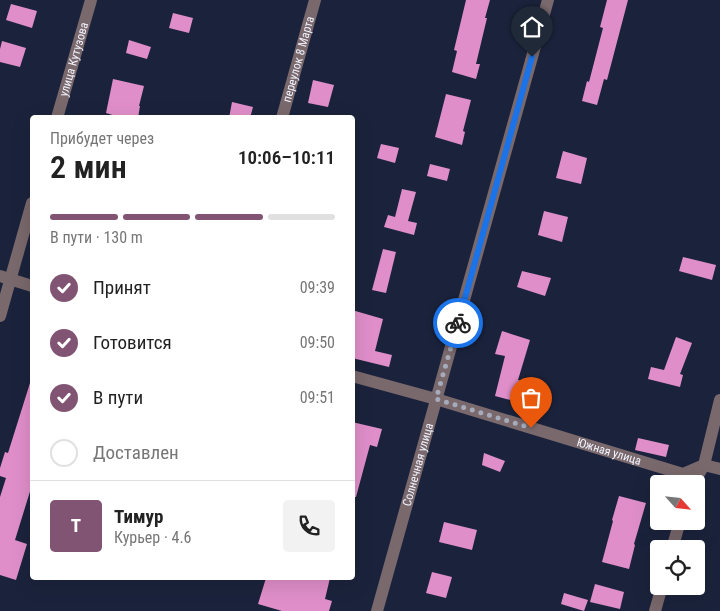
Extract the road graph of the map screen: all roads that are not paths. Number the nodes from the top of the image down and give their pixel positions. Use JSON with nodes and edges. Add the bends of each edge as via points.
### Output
{"nodes":[{"id":1,"x":91,"y":0,"type":"edge"},
{"id":2,"x":315,"y":0,"type":"edge"},
{"id":3,"x":548,"y":0,"type":"edge"},
{"id":4,"x":58,"y":115,"type":"edge"},
{"id":5,"x":283,"y":115,"type":"edge"},
{"id":6,"x":30,"y":209,"type":"edge"},
{"id":7,"x":5,"y":278,"type":"edge"},
{"id":8,"x":30,"y":285,"type":"edge"},
{"id":9,"x":0,"y":316,"type":"edge"},
{"id":10,"x":355,"y":377,"type":"edge"},
{"id":11,"x":436,"y":399,"type":"junction"},
{"id":12,"x":720,"y":400,"type":"edge"},
{"id":13,"x":704,"y":464,"type":"junction"},
{"id":14,"x":720,"y":468,"type":"edge"},
{"id":15,"x":698,"y":475,"type":"edge"},
{"id":16,"x":659,"y":595,"type":"edge"},
{"id":17,"x":377,"y":611,"type":"edge"},
{"id":18,"x":655,"y":611,"type":"edge"}],
"edges":[{"from":1,"to":4,"type":"street","name":"улица Кутузова"},
{"from":2,"to":5,"type":"street","name":"переулок 8 Марта"},
{"from":3,"to":11,"type":"street","name":"Солнечная улица"},
{"from":6,"to":7,"type":"street"},
{"from":7,"to":8,"type":"street"},
{"from":7,"to":9,"type":"street"},
{"from":10,"to":11,"type":"street","name":"Южная улица"},
{"from":11,"to":13,"type":"street","name":"Южная улица","via":[[683,474]]},
{"from":11,"to":17,"type":"street","name":"Солнечная улица"},
{"from":12,"to":13,"type":"street"},
{"from":13,"to":14,"type":"street"},
{"from":13,"to":15,"type":"street"},
{"from":16,"to":18,"type":"street"}]}
